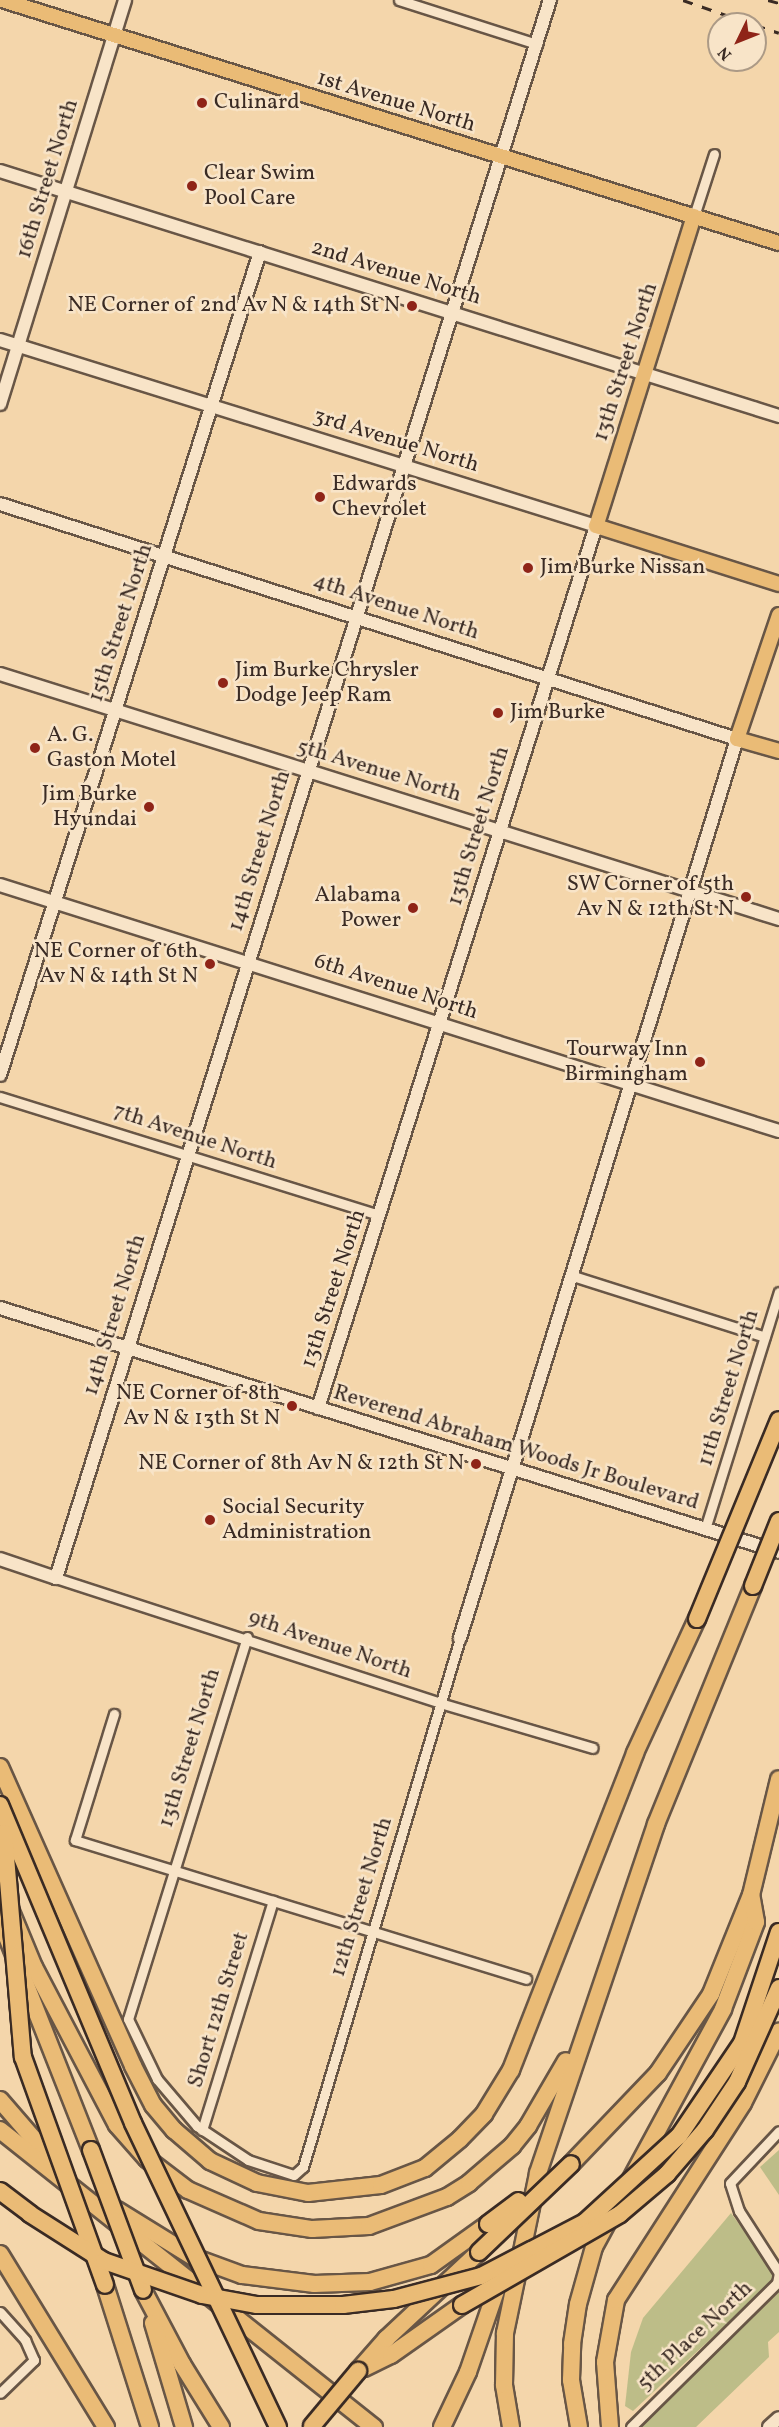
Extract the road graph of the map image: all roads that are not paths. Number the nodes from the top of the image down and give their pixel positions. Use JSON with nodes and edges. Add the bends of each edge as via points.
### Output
{"nodes":[{"id":1,"x":2,"y":0,"type":"edge"},
{"id":2,"x":125,"y":0,"type":"edge"},
{"id":3,"x":399,"y":0,"type":"edge"},
{"id":4,"x":550,"y":0,"type":"edge"},
{"id":5,"x":115,"y":35,"type":"junction"},
{"id":6,"x":537,"y":44,"type":"junction"},
{"id":7,"x":714,"y":154,"type":"dead end"},
{"id":8,"x":501,"y":155,"type":"junction"},
{"id":9,"x":0,"y":171,"type":"edge"},
{"id":10,"x":66,"y":192,"type":"junction"},
{"id":11,"x":694,"y":216,"type":"junction"},
{"id":12,"x":779,"y":243,"type":"edge"},
{"id":13,"x":260,"y":252,"type":"junction"},
{"id":14,"x":453,"y":313,"type":"junction"},
{"id":15,"x":0,"y":340,"type":"edge"},
{"id":16,"x":18,"y":346,"type":"junction"},
{"id":17,"x":644,"y":373,"type":"junction"},
{"id":18,"x":0,"y":404,"type":"edge"},
{"id":19,"x":211,"y":405,"type":"junction"},
{"id":20,"x":779,"y":416,"type":"edge"},
{"id":21,"x":404,"y":465,"type":"junction"},
{"id":22,"x":0,"y":504,"type":"edge"},
{"id":23,"x":596,"y":526,"type":"junction"},
{"id":24,"x":164,"y":556,"type":"junction"},
{"id":25,"x":779,"y":584,"type":"edge"},
{"id":26,"x":356,"y":615,"type":"junction"},
{"id":27,"x":779,"y":615,"type":"edge"},
{"id":28,"x":0,"y":674,"type":"edge"},
{"id":29,"x":548,"y":678,"type":"junction"},
{"id":30,"x":115,"y":711,"type":"junction"},
{"id":31,"x":737,"y":739,"type":"junction"},
{"id":32,"x":779,"y":751,"type":"edge"},
{"id":33,"x":307,"y":771,"type":"junction"},
{"id":34,"x":501,"y":832,"type":"junction"},
{"id":35,"x":0,"y":885,"type":"edge"},
{"id":36,"x":693,"y":892,"type":"junction"},
{"id":37,"x":54,"y":902,"type":"junction"},
{"id":38,"x":779,"y":919,"type":"edge"},
{"id":39,"x":248,"y":962,"type":"junction"},
{"id":40,"x":440,"y":1023,"type":"junction"},
{"id":41,"x":0,"y":1075,"type":"edge"},
{"id":42,"x":633,"y":1083,"type":"junction"},
{"id":43,"x":0,"y":1096,"type":"edge"},
{"id":44,"x":779,"y":1131,"type":"edge"},
{"id":45,"x":187,"y":1155,"type":"junction"},
{"id":46,"x":379,"y":1215,"type":"junction"},
{"id":47,"x":573,"y":1276,"type":"junction"},
{"id":48,"x":779,"y":1292,"type":"edge"},
{"id":49,"x":0,"y":1308,"type":"edge"},
{"id":50,"x":765,"y":1337,"type":"junction"},
{"id":51,"x":126,"y":1347,"type":"junction"},
{"id":52,"x":318,"y":1408,"type":"junction"},
{"id":53,"x":779,"y":1420,"type":"edge"},
{"id":54,"x":513,"y":1469,"type":"junction"},
{"id":55,"x":779,"y":1521,"type":"edge"},
{"id":56,"x":705,"y":1529,"type":"junction"},
{"id":57,"x":779,"y":1552,"type":"edge"},
{"id":58,"x":0,"y":1558,"type":"edge"},
{"id":59,"x":56,"y":1578,"type":"junction"},
{"id":60,"x":247,"y":1637,"type":"junction"},
{"id":61,"x":460,"y":1638,"type":"joint"},
{"id":62,"x":440,"y":1703,"type":"junction"},
{"id":63,"x":114,"y":1714,"type":"dead end"},
{"id":64,"x":592,"y":1748,"type":"dead end"},
{"id":65,"x":0,"y":1767,"type":"edge"},
{"id":66,"x":779,"y":1779,"type":"edge"},
{"id":67,"x":0,"y":1805,"type":"edge"},
{"id":68,"x":0,"y":1810,"type":"edge"},
{"id":69,"x":174,"y":1870,"type":"junction"},
{"id":70,"x":0,"y":1885,"type":"edge"},
{"id":71,"x":751,"y":1895,"type":"junction"},
{"id":72,"x":273,"y":1901,"type":"junction"},
{"id":73,"x":0,"y":1919,"type":"edge"},
{"id":74,"x":372,"y":1931,"type":"junction"},
{"id":75,"x":779,"y":1932,"type":"edge"},
{"id":76,"x":526,"y":1979,"type":"dead end"},
{"id":77,"x":779,"y":1988,"type":"edge"},
{"id":78,"x":586,"y":2023,"type":"junction"},
{"id":79,"x":779,"y":2031,"type":"edge"},
{"id":80,"x":0,"y":2100,"type":"edge"},
{"id":81,"x":0,"y":2130,"type":"edge"},
{"id":82,"x":202,"y":2130,"type":"junction"},
{"id":83,"x":779,"y":2131,"type":"edge"},
{"id":84,"x":571,"y":2164,"type":"junction"},
{"id":85,"x":303,"y":2167,"type":"joint"},
{"id":86,"x":63,"y":2171,"type":"junction"},
{"id":87,"x":0,"y":2191,"type":"edge"},
{"id":88,"x":88,"y":2197,"type":"junction"},
{"id":89,"x":527,"y":2214,"type":"junction"},
{"id":90,"x":0,"y":2247,"type":"edge"},
{"id":91,"x":0,"y":2254,"type":"edge"},
{"id":92,"x":10,"y":2268,"type":"junction"},
{"id":93,"x":779,"y":2273,"type":"edge"},
{"id":94,"x":143,"y":2290,"type":"junction"},
{"id":95,"x":0,"y":2312,"type":"edge"},
{"id":96,"x":358,"y":2371,"type":"junction"},
{"id":97,"x":0,"y":2393,"type":"edge"},
{"id":98,"x":779,"y":2418,"type":"edge"},
{"id":99,"x":632,"y":2425,"type":"edge"},
{"id":100,"x":442,"y":2426,"type":"edge"},
{"id":101,"x":106,"y":2427,"type":"edge"},
{"id":102,"x":150,"y":2427,"type":"edge"},
{"id":103,"x":184,"y":2427,"type":"edge"},
{"id":104,"x":221,"y":2427,"type":"edge"},
{"id":105,"x":278,"y":2427,"type":"edge"},
{"id":106,"x":311,"y":2427,"type":"edge"},
{"id":107,"x":374,"y":2427,"type":"edge"},
{"id":108,"x":511,"y":2427,"type":"edge"},
{"id":109,"x":579,"y":2427,"type":"edge"},
{"id":110,"x":610,"y":2427,"type":"edge"},
{"id":111,"x":769,"y":2427,"type":"edge"}],
"edges":[{"from":1,"to":5,"type":"main road","name":"1st Avenue North"},
{"from":2,"to":5,"type":"street","name":"16th Street North"},
{"from":3,"to":6,"type":"street"},
{"from":4,"to":6,"type":"street","name":"14th Street North"},
{"from":5,"to":8,"type":"main road","name":"1st Avenue North"},
{"from":5,"to":10,"type":"street","name":"16th Street North"},
{"from":6,"to":8,"type":"street","name":"14th Street North"},
{"from":7,"to":11,"type":"street","name":"13th Street North"},
{"from":8,"to":11,"type":"main road","name":"1st Avenue North"},
{"from":8,"to":14,"type":"street","name":"14th Street North"},
{"from":9,"to":10,"type":"street","name":"2nd Avenue North"},
{"from":10,"to":13,"type":"street","name":"2nd Avenue North"},
{"from":10,"to":16,"type":"street","name":"16th Street North"},
{"from":11,"to":12,"type":"main road","name":"1st Avenue North"},
{"from":11,"to":17,"type":"main road","name":"13th Street North"},
{"from":13,"to":14,"type":"street","name":"2nd Avenue North"},
{"from":13,"to":19,"type":"street","name":"15th Street North"},
{"from":14,"to":17,"type":"street","name":"2nd Avenue North"},
{"from":14,"to":21,"type":"street","name":"14th Street North"},
{"from":15,"to":16,"type":"street","name":"3rd Avenue North"},
{"from":16,"to":18,"type":"street","name":"16th Street North"},
{"from":16,"to":19,"type":"street","name":"3rd Avenue North"},
{"from":17,"to":20,"type":"street","name":"2nd Avenue North"},
{"from":17,"to":23,"type":"main road","name":"13th Street North"},
{"from":19,"to":21,"type":"street","name":"3rd Avenue North"},
{"from":19,"to":24,"type":"street","name":"15th Street North"},
{"from":21,"to":23,"type":"street","name":"3rd Avenue North"},
{"from":21,"to":26,"type":"street","name":"14th Street North"},
{"from":22,"to":24,"type":"street","name":"4th Avenue North"},
{"from":23,"to":25,"type":"main road","name":"3rd Avenue North"},
{"from":23,"to":29,"type":"street","name":"13th Street North"},
{"from":24,"to":26,"type":"street","name":"4th Avenue North"},
{"from":24,"to":30,"type":"street","name":"15th Street North"},
{"from":26,"to":29,"type":"street","name":"4th Avenue North"},
{"from":26,"to":33,"type":"street","name":"14th Street North"},
{"from":27,"to":31,"type":"main road"},
{"from":28,"to":30,"type":"street","name":"5th Avenue North"},
{"from":29,"to":31,"type":"street","name":"4th Avenue North"},
{"from":29,"to":34,"type":"street","name":"13th Street North"},
{"from":30,"to":33,"type":"street","name":"5th Avenue North"},
{"from":30,"to":37,"type":"street","name":"15th Street North"},
{"from":31,"to":32,"type":"main road","name":"4th Avenue North"},
{"from":31,"to":36,"type":"street"},
{"from":33,"to":34,"type":"street","name":"5th Avenue North"},
{"from":33,"to":39,"type":"street","name":"14th Street North"},
{"from":34,"to":36,"type":"street","name":"5th Avenue North"},
{"from":34,"to":40,"type":"street","name":"13th Street North"},
{"from":35,"to":37,"type":"street","name":"6th Avenue North"},
{"from":36,"to":38,"type":"street","name":"5th Avenue North"},
{"from":36,"to":42,"type":"street"},
{"from":37,"to":39,"type":"street","name":"6th Avenue North"},
{"from":37,"to":41,"type":"street","name":"15th Street North"},
{"from":39,"to":40,"type":"street","name":"6th Avenue North"},
{"from":39,"to":45,"type":"street","name":"14th Street North"},
{"from":40,"to":42,"type":"street","name":"6th Avenue North"},
{"from":40,"to":46,"type":"street","name":"13th Street North"},
{"from":42,"to":44,"type":"street","name":"6th Avenue North"},
{"from":42,"to":47,"type":"street"},
{"from":43,"to":45,"type":"street","name":"7th Avenue North"},
{"from":45,"to":46,"type":"street","name":"7th Avenue North"},
{"from":45,"to":51,"type":"street","name":"14th Street North"},
{"from":46,"to":52,"type":"street","name":"13th Street North"},
{"from":47,"to":50,"type":"street"},
{"from":47,"to":54,"type":"street"},
{"from":48,"to":50,"type":"street","name":"11th Street North"},
{"from":49,"to":51,"type":"street","name":"Reverend Abraham Woods Jr Boulevard"},
{"from":50,"to":56,"type":"street","name":"11th Street North"},
{"from":51,"to":52,"type":"street","name":"Reverend Abraham Woods Jr Boulevard"},
{"from":51,"to":59,"type":"street","name":"14th Street North"},
{"from":52,"to":54,"type":"street","name":"Reverend Abraham Woods Jr Boulevard"},
{"from":53,"to":65,"type":"highway","bridge":true,"via":[[697,1619],[635,1753],[511,2070],[484,2114],[425,2168],[381,2185],[308,2193],[257,2183],[210,2161],[180,2136],[153,2104],[133,2066]]},
{"from":54,"to":56,"type":"street","name":"Reverend Abraham Woods Jr Boulevard"},
{"from":54,"to":61,"type":"street"},
{"from":55,"to":78,"type":"highway","bridge":true,"via":[[656,1824]]},
{"from":56,"to":57,"type":"street","name":"Reverend Abraham Woods Jr Boulevard"},
{"from":58,"to":59,"type":"street"},
{"from":59,"to":60,"type":"street","name":"9th Avenue North"},
{"from":60,"to":62,"type":"street","name":"9th Avenue North"},
{"from":60,"to":69,"type":"street","name":"13th Street North"},
{"from":61,"to":62,"type":"street","name":"12th Street North"},
{"from":62,"to":64,"type":"street","name":"9th Avenue North"},
{"from":62,"to":74,"type":"street","name":"12th Street North"},
{"from":63,"to":69,"type":"street","via":[[75,1840]]},
{"from":66,"to":71,"type":"highway"},
{"from":67,"to":105,"type":"highway","bridge":true,"via":[[134,2123]]},
{"from":68,"to":102,"type":"highway","bridge":true,"via":[[10,1872],[24,2057],[105,2285]]},
{"from":69,"to":72,"type":"street"},
{"from":69,"to":82,"type":"street","name":"13th Street North","via":[[129,2019],[162,2088]]},
{"from":70,"to":78,"type":"highway","via":[[34,1967],[117,2126],[147,2158],[188,2190],[259,2221],[312,2229],[369,2226],[447,2197],[493,2164],[528,2126]]},
{"from":71,"to":84,"type":"highway","via":[[711,1994],[658,2073]]},
{"from":71,"to":109,"type":"highway","via":[[756,1922],[723,2009],[594,2247],[572,2344],[572,2380]]},
{"from":72,"to":74,"type":"street"},
{"from":72,"to":82,"type":"street","name":"Short 12th Street"},
{"from":73,"to":94,"type":"highway","bridge":true},
{"from":74,"to":76,"type":"street"},
{"from":74,"to":85,"type":"street","name":"12th Street North"},
{"from":75,"to":87,"type":"highway","bridge":true,"via":[[765,1984],[742,2043],[679,2136],[585,2222],[481,2276],[394,2299],[343,2306],[258,2305],[202,2295],[104,2260]]},
{"from":77,"to":96,"type":"highway","bridge":true,"via":[[737,2082],[705,2130],[667,2174],[620,2214],[462,2305],[391,2355]]},
{"from":78,"to":89,"type":"highway"},
{"from":79,"to":110,"type":"highway","via":[[743,2103],[616,2300],[605,2362]]},
{"from":80,"to":86,"type":"highway"},
{"from":81,"to":88,"type":"highway"},
{"from":82,"to":85,"type":"street","name":"13th Street North","via":[[264,2166],[294,2175]]},
{"from":83,"to":93,"type":"street","via":[[730,2183],[739,2211]]},
{"from":84,"to":86,"type":"highway","bridge":true,"via":[[431,2265],[370,2282],[314,2284],[242,2275],[193,2257],[143,2228]]},
{"from":84,"to":96,"type":"highway","bridge":true,"via":[[386,2339]]},
{"from":86,"to":88,"type":"highway"},
{"from":88,"to":107,"type":"highway"},
{"from":89,"to":100,"type":"highway","via":[[468,2372]]},
{"from":89,"to":108,"type":"highway","via":[[504,2343],[504,2385]]},
{"from":90,"to":92,"type":"highway"},
{"from":91,"to":92,"type":"highway"},
{"from":92,"to":101,"type":"highway"},
{"from":93,"to":99,"type":"street","name":"5th Place North","via":[[773,2289]]},
{"from":94,"to":103,"type":"highway"},
{"from":94,"to":104,"type":"highway"},
{"from":95,"to":97,"type":"street","via":[[28,2343],[34,2360]]},
{"from":96,"to":106,"type":"highway","bridge":true},
{"from":98,"to":111,"type":"street"}]}
